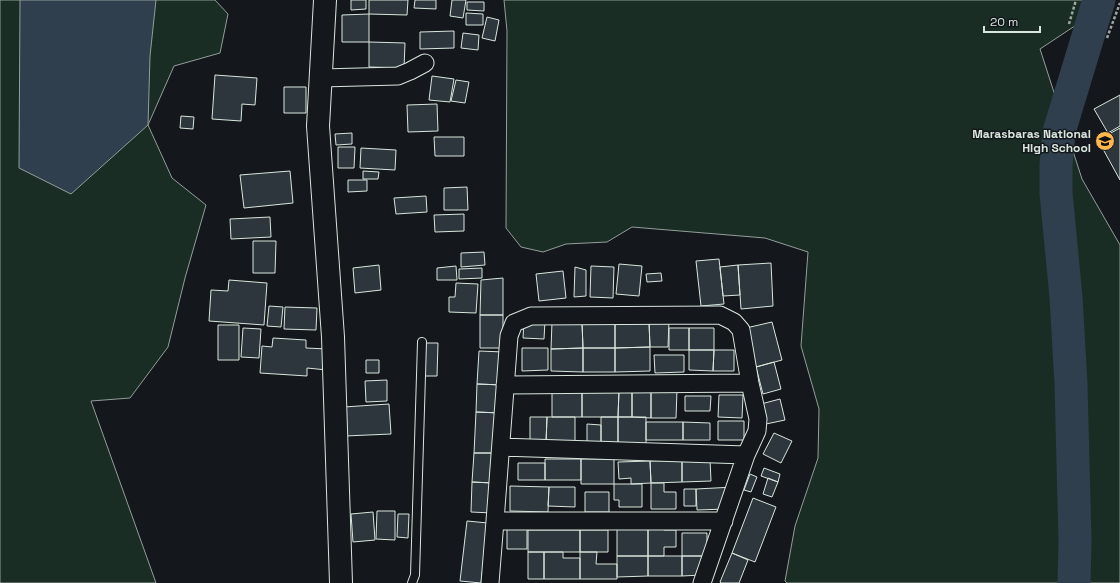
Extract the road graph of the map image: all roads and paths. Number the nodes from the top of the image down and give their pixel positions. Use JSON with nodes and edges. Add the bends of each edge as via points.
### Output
{"nodes":[{"id":1,"x":326,"y":0,"type":"edge"},
{"id":2,"x":1076,"y":0,"type":"edge"},
{"id":3,"x":1120,"y":3,"type":"edge"},
{"id":4,"x":1069,"y":24,"type":"dead end"},
{"id":5,"x":1108,"y":38,"type":"dead end"},
{"id":6,"x":425,"y":63,"type":"dead end"},
{"id":7,"x":321,"y":78,"type":"junction"},
{"id":8,"x":422,"y":342,"type":"dead end"},
{"id":9,"x":750,"y":383,"type":"junction"},
{"id":10,"x":505,"y":385,"type":"junction"},
{"id":11,"x":501,"y":447,"type":"junction"},
{"id":12,"x":746,"y":455,"type":"junction"},
{"id":13,"x":496,"y":521,"type":"junction"},
{"id":14,"x":724,"y":521,"type":"junction"},
{"id":15,"x":341,"y":583,"type":"edge"},
{"id":16,"x":412,"y":583,"type":"edge"},
{"id":17,"x":490,"y":583,"type":"edge"},
{"id":18,"x":702,"y":583,"type":"edge"}],
"edges":[{"from":1,"to":7,"type":"street"},
{"from":2,"to":4,"type":"path"},
{"from":3,"to":5,"type":"path"},
{"from":6,"to":7,"type":"street","via":[[398,76]]},
{"from":7,"to":15,"type":"street","via":[[318,126],[333,337]]},
{"from":8,"to":16,"type":"lane","via":[[415,575]]},
{"from":9,"to":10,"type":"street"},
{"from":9,"to":10,"type":"street","via":[[741,330],[734,322],[720,315],[531,316],[514,323],[509,336]]},
{"from":9,"to":12,"type":"street","via":[[758,419],[757,431]]},
{"from":10,"to":11,"type":"street"},
{"from":11,"to":12,"type":"street"},
{"from":11,"to":13,"type":"street"},
{"from":12,"to":14,"type":"street"},
{"from":13,"to":14,"type":"street"},
{"from":13,"to":17,"type":"street"},
{"from":14,"to":18,"type":"street"}]}
